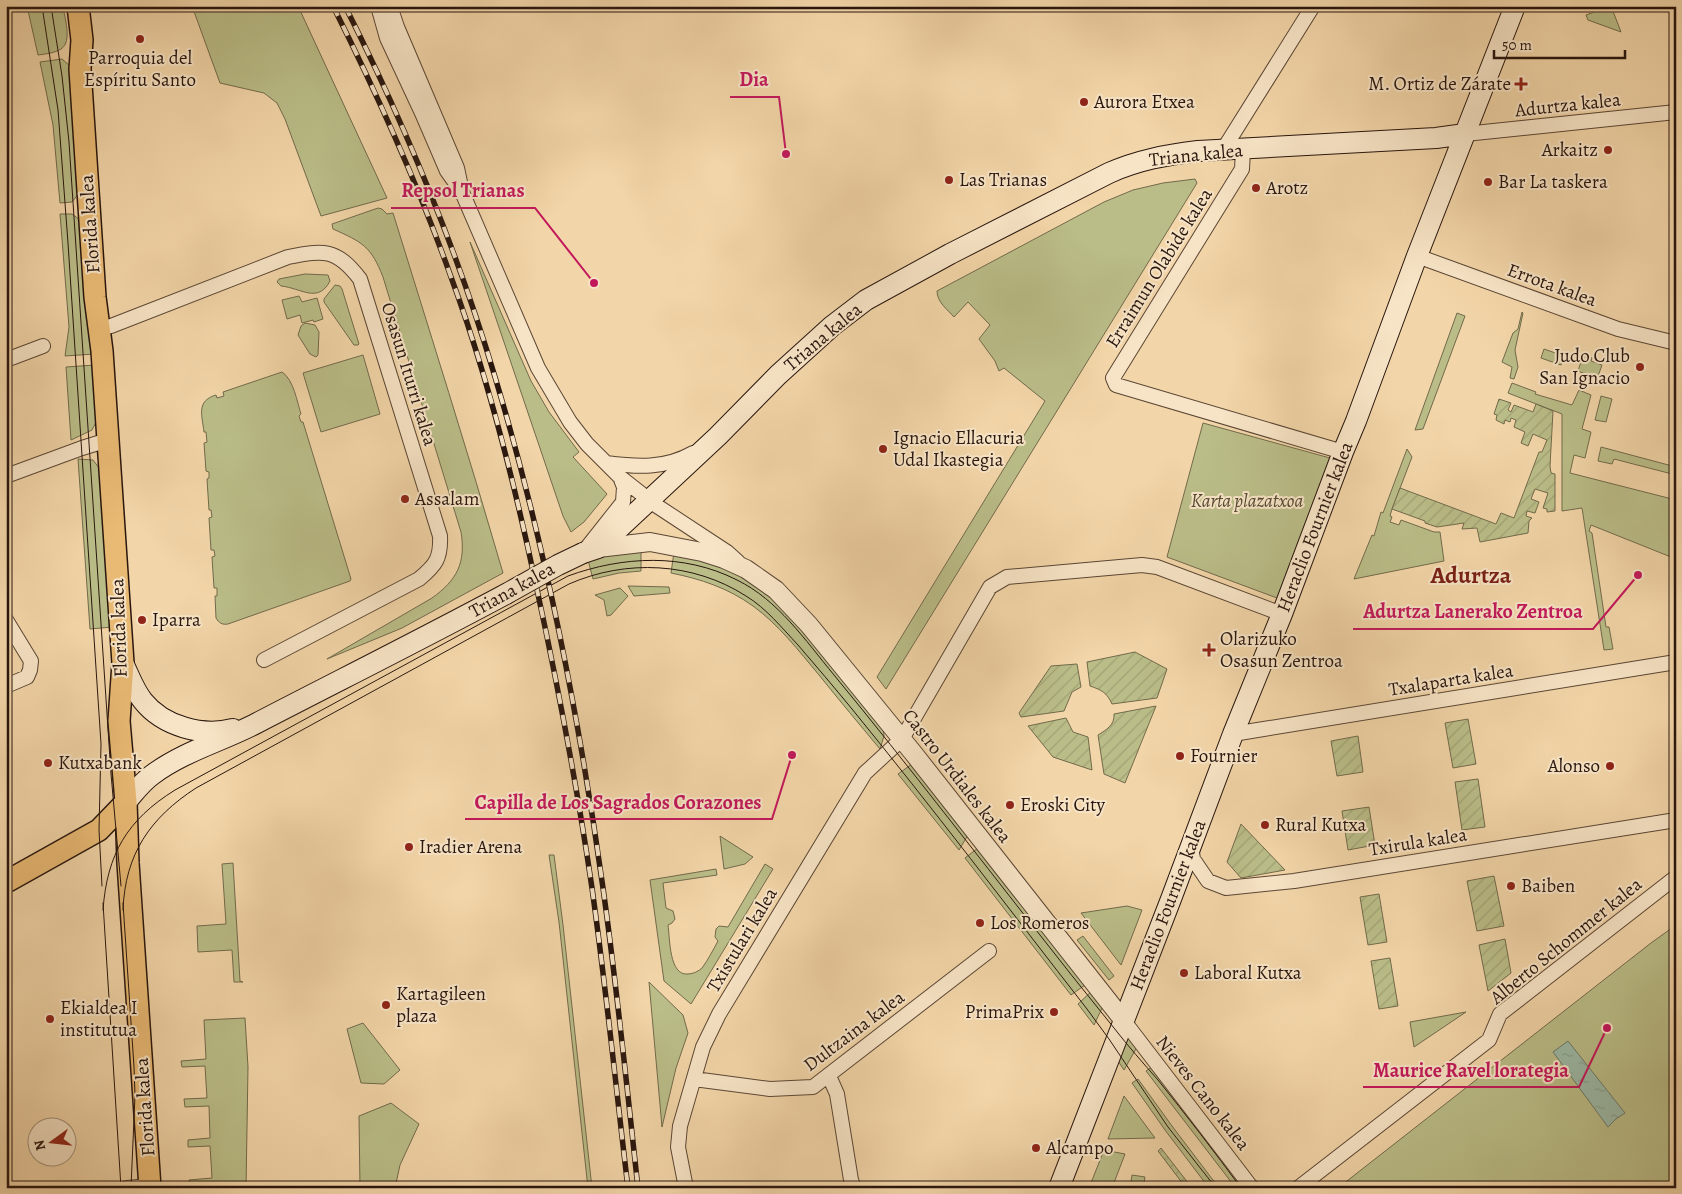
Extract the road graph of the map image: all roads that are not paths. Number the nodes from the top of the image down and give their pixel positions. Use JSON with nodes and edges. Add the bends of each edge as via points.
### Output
{"nodes":[{"id":1,"x":68,"y":6,"type":"edge"},
{"id":2,"x":78,"y":6,"type":"edge"},
{"id":3,"x":378,"y":6,"type":"edge"},
{"id":4,"x":390,"y":6,"type":"edge"},
{"id":5,"x":1313,"y":6,"type":"edge"},
{"id":6,"x":1515,"y":6,"type":"edge"},
{"id":7,"x":80,"y":69,"type":"junction"},
{"id":8,"x":1676,"y":112,"type":"edge"},
{"id":9,"x":1465,"y":134,"type":"junction"},
{"id":10,"x":1233,"y":150,"type":"junction"},
{"id":11,"x":462,"y":192,"type":"junction"},
{"id":12,"x":1417,"y":256,"type":"junction"},
{"id":13,"x":99,"y":329,"type":"junction"},
{"id":14,"x":1676,"y":343,"type":"edge"},
{"id":15,"x":43,"y":346,"type":"dead end"},
{"id":16,"x":6,"y":360,"type":"edge"},
{"id":17,"x":108,"y":440,"type":"junction"},
{"id":18,"x":709,"y":443,"type":"junction"},
{"id":19,"x":1343,"y":452,"type":"junction"},
{"id":20,"x":606,"y":463,"type":"junction"},
{"id":21,"x":6,"y":476,"type":"edge"},
{"id":22,"x":620,"y":477,"type":"junction"},
{"id":23,"x":650,"y":498,"type":"junction"},
{"id":24,"x":591,"y":550,"type":"junction"},
{"id":25,"x":746,"y":569,"type":"junction"},
{"id":26,"x":1282,"y":614,"type":"junction"},
{"id":27,"x":6,"y":620,"type":"edge"},
{"id":28,"x":264,"y":660,"type":"dead end"},
{"id":29,"x":123,"y":662,"type":"junction"},
{"id":30,"x":1676,"y":662,"type":"edge"},
{"id":31,"x":6,"y":686,"type":"edge"},
{"id":32,"x":259,"y":722,"type":"junction"},
{"id":33,"x":1233,"y":734,"type":"junction"},
{"id":34,"x":902,"y":739,"type":"junction"},
{"id":35,"x":126,"y":802,"type":"junction"},
{"id":36,"x":1676,"y":820,"type":"edge"},
{"id":37,"x":1191,"y":845,"type":"junction"},
{"id":38,"x":1676,"y":877,"type":"edge"},
{"id":39,"x":6,"y":882,"type":"edge"},
{"id":40,"x":988,"y":951,"type":"dead end"},
{"id":41,"x":1124,"y":1021,"type":"junction"},
{"id":42,"x":829,"y":1076,"type":"junction"},
{"id":43,"x":694,"y":1079,"type":"junction"},
{"id":44,"x":150,"y":1187,"type":"edge"},
{"id":45,"x":127,"y":1188,"type":"edge"},
{"id":46,"x":686,"y":1188,"type":"edge"},
{"id":47,"x":854,"y":1188,"type":"edge"},
{"id":48,"x":1059,"y":1188,"type":"edge"},
{"id":49,"x":1252,"y":1188,"type":"edge"},
{"id":50,"x":1298,"y":1188,"type":"edge"}],
"edges":[{"from":1,"to":7,"type":"main road","name":"Florida kalea"},
{"from":2,"to":7,"type":"main road","name":"Florida kalea","via":[[82,40]]},
{"from":3,"to":11,"type":"street","via":[[387,38],[447,171]]},
{"from":4,"to":11,"type":"street","via":[[457,168]]},
{"from":5,"to":10,"type":"street","name":"Erraimun Olabide kalea"},
{"from":6,"to":9,"type":"main road","name":"Heraclio Fournier kalea"},
{"from":7,"to":13,"type":"main road","name":"Florida kalea"},
{"from":8,"to":9,"type":"street","name":"Adurtza kalea"},
{"from":9,"to":10,"type":"main road","name":"Triana kalea"},
{"from":9,"to":12,"type":"main road","name":"Heraclio Fournier kalea"},
{"from":10,"to":18,"type":"main road","name":"Triana kalea","via":[[1167,155],[1132,163],[900,280],[832,326]]},
{"from":10,"to":19,"type":"street","name":"Erraimun Olabide kalea","via":[[1242,169],[1114,378],[1116,385]]},
{"from":11,"to":20,"type":"street","name":"Castro Urdiales kalea","via":[[538,368],[570,422]]},
{"from":12,"to":14,"type":"street","name":"Errota kalea","via":[[1618,329]]},
{"from":12,"to":19,"type":"main road","name":"Heraclio Fournier kalea"},
{"from":13,"to":17,"type":"main road","name":"Florida kalea"},
{"from":13,"to":28,"type":"street","name":"Osasun Iturri kalea","via":[[288,256],[319,252],[334,254],[360,279],[440,536],[438,559],[420,579]]},
{"from":15,"to":16,"type":"street"},
{"from":17,"to":21,"type":"street"},
{"from":17,"to":29,"type":"main road","name":"Florida kalea"},
{"from":18,"to":20,"type":"street","via":[[683,458],[658,466]]},
{"from":18,"to":23,"type":"main road","name":"Triana kalea"},
{"from":19,"to":26,"type":"main road","name":"Heraclio Fournier kalea"},
{"from":20,"to":22,"type":"street","name":"Castro Urdiales kalea"},
{"from":22,"to":23,"type":"street","name":"Castro Urdiales kalea"},
{"from":22,"to":24,"type":"street","via":[[624,487],[623,502]]},
{"from":23,"to":24,"type":"main road","name":"Triana kalea"},
{"from":23,"to":25,"type":"street","name":"Castro Urdiales kalea"},
{"from":24,"to":25,"type":"street","name":"Castro Urdiales kalea","via":[[650,542],[702,552]]},
{"from":24,"to":32,"type":"main road","name":"Triana kalea","bridge":true},
{"from":25,"to":34,"type":"street","name":"Castro Urdiales kalea","via":[[792,605]]},
{"from":26,"to":33,"type":"main road","name":"Heraclio Fournier kalea"},
{"from":26,"to":34,"type":"street","name":"Txistulari kalea","via":[[1150,566],[1007,577],[990,587]]},
{"from":27,"to":31,"type":"street","via":[[31,661],[27,677]]},
{"from":29,"to":32,"type":"main road","name":"Triana kalea","via":[[142,701],[179,726],[207,732]]},
{"from":29,"to":35,"type":"main road","name":"Florida kalea","via":[[119,721]]},
{"from":30,"to":33,"type":"street","name":"Txalaparta kalea"},
{"from":32,"to":35,"type":"main road","name":"Triana kalea","via":[[181,757],[152,775]]},
{"from":33,"to":37,"type":"main road","name":"Heraclio Fournier kalea"},
{"from":34,"to":41,"type":"street","name":"Castro Urdiales kalea"},
{"from":34,"to":43,"type":"street","name":"Txistulari kalea","via":[[865,773],[800,878],[719,1014],[703,1047]]},
{"from":35,"to":39,"type":"main road","via":[[90,836]]},
{"from":35,"to":44,"type":"main road","name":"Florida kalea"},
{"from":36,"to":37,"type":"street","name":"Txirula kalea","via":[[1294,881],[1226,888],[1208,881],[1193,859]]},
{"from":37,"to":41,"type":"main road","name":"Heraclio Fournier kalea"},
{"from":38,"to":50,"type":"street","name":"Alberto Schommer kalea","via":[[1500,1014],[1489,1040]]},
{"from":40,"to":42,"type":"street","name":"Dultzaina kalea"},
{"from":41,"to":48,"type":"main road","name":"Heraclio Fournier kalea"},
{"from":41,"to":49,"type":"street","name":"Nieves Cano kalea"},
{"from":42,"to":43,"type":"street","name":"Dultzaina kalea","via":[[807,1089],[770,1089]]},
{"from":42,"to":47,"type":"street","via":[[837,1094]]},
{"from":43,"to":46,"type":"street","name":"Txistulari kalea","via":[[680,1126],[678,1147]]},
{"from":44,"to":45,"type":"street"}]}
